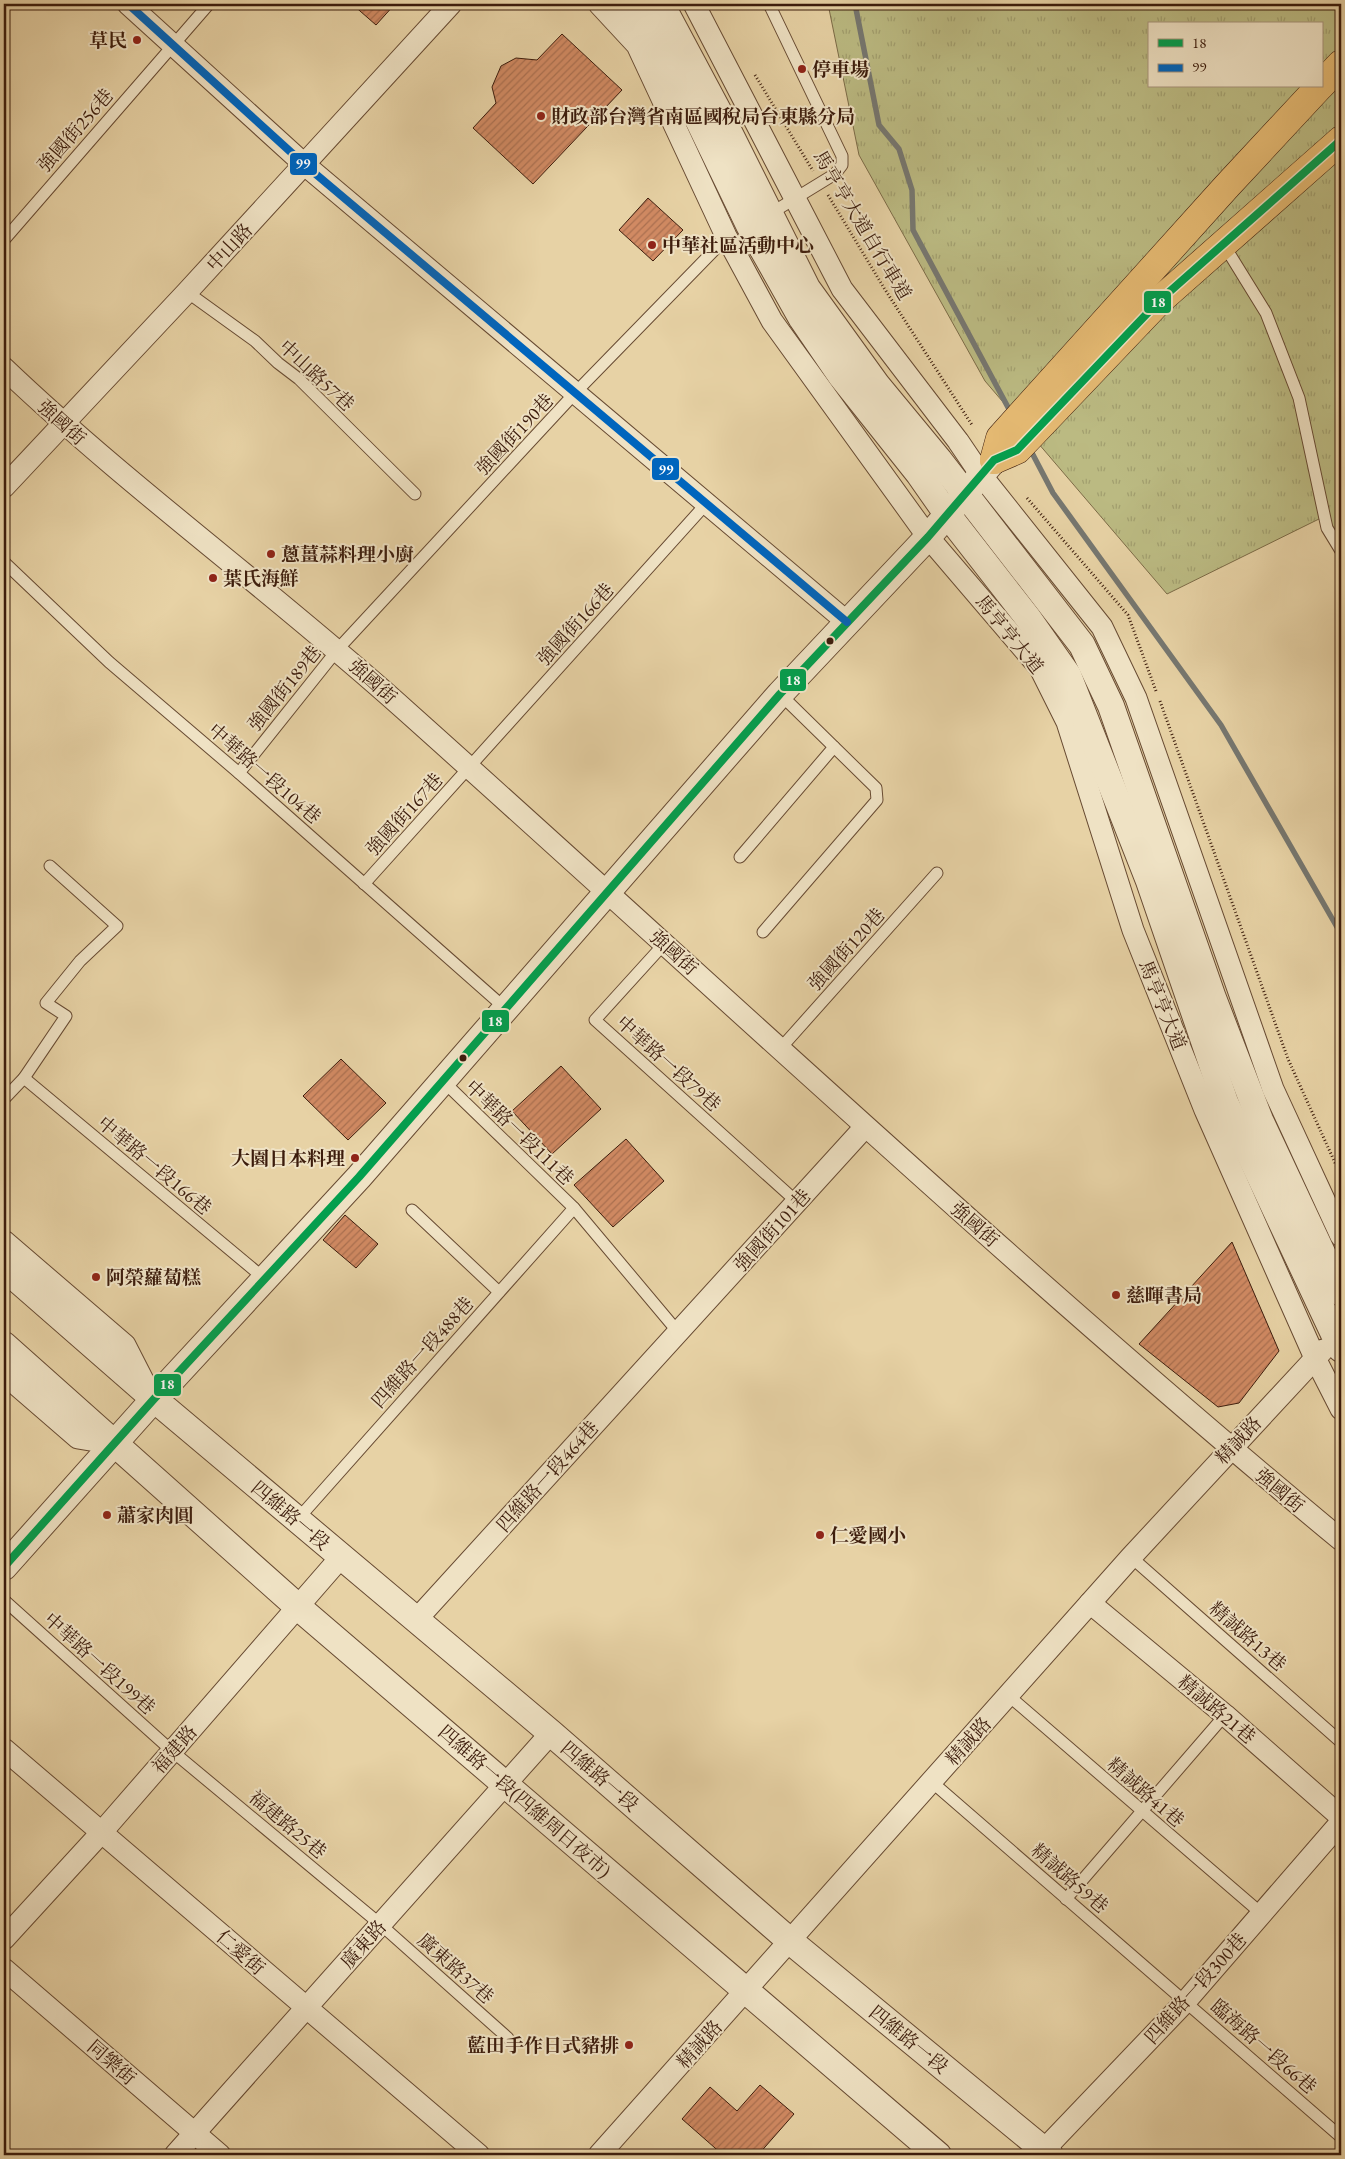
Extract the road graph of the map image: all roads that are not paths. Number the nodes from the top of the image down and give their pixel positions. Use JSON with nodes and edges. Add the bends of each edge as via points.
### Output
{"nodes":[{"id":1,"x":128,"y":4,"type":"edge"},
{"id":2,"x":209,"y":4,"type":"edge"},
{"id":3,"x":451,"y":4,"type":"edge"},
{"id":4,"x":600,"y":4,"type":"edge"},
{"id":5,"x":628,"y":4,"type":"edge"},
{"id":6,"x":658,"y":4,"type":"edge"},
{"id":7,"x":694,"y":4,"type":"edge"},
{"id":8,"x":769,"y":4,"type":"edge"},
{"id":9,"x":172,"y":44,"type":"junction"},
{"id":10,"x":1341,"y":64,"type":"edge"},
{"id":11,"x":1322,"y":85,"type":"edge"},
{"id":12,"x":1319,"y":88,"type":"edge"},
{"id":13,"x":1341,"y":140,"type":"edge"},
{"id":14,"x":305,"y":165,"type":"junction"},
{"id":15,"x":795,"y":199,"type":"junction"},
{"id":16,"x":760,"y":219,"type":"junction"},
{"id":17,"x":726,"y":236,"type":"junction"},
{"id":18,"x":4,"y":240,"type":"edge"},
{"id":19,"x":1224,"y":245,"type":"junction"},
{"id":20,"x":187,"y":292,"type":"junction"},
{"id":21,"x":4,"y":368,"type":"edge"},
{"id":22,"x":576,"y":392,"type":"junction"},
{"id":23,"x":64,"y":425,"type":"junction"},
{"id":24,"x":980,"y":476,"type":"junction"},
{"id":25,"x":4,"y":487,"type":"edge"},
{"id":26,"x":415,"y":494,"type":"dead end"},
{"id":27,"x":706,"y":504,"type":"junction"},
{"id":28,"x":946,"y":514,"type":"junction"},
{"id":29,"x":928,"y":536,"type":"junction"},
{"id":30,"x":1341,"y":551,"type":"edge"},
{"id":31,"x":4,"y":562,"type":"edge"},
{"id":32,"x":847,"y":622,"type":"junction"},
{"id":33,"x":338,"y":649,"type":"junction"},
{"id":34,"x":780,"y":694,"type":"junction"},
{"id":35,"x":1136,"y":698,"type":"junction"},
{"id":36,"x":1111,"y":706,"type":"junction"},
{"id":37,"x":1076,"y":719,"type":"junction"},
{"id":38,"x":834,"y":747,"type":"junction"},
{"id":39,"x":470,"y":767,"type":"junction"},
{"id":40,"x":239,"y":773,"type":"junction"},
{"id":41,"x":740,"y":857,"type":"dead end"},
{"id":42,"x":50,"y":866,"type":"dead end"},
{"id":43,"x":937,"y":873,"type":"dead end"},
{"id":44,"x":364,"y":884,"type":"junction"},
{"id":45,"x":608,"y":892,"type":"junction"},
{"id":46,"x":763,"y":932,"type":"dead end"},
{"id":47,"x":664,"y":944,"type":"junction"},
{"id":48,"x":506,"y":1009,"type":"junction"},
{"id":49,"x":780,"y":1049,"type":"junction"},
{"id":50,"x":24,"y":1078,"type":"junction"},
{"id":51,"x":443,"y":1081,"type":"junction"},
{"id":52,"x":1263,"y":1094,"type":"junction"},
{"id":53,"x":4,"y":1099,"type":"edge"},
{"id":54,"x":1215,"y":1106,"type":"junction"},
{"id":55,"x":865,"y":1127,"type":"junction"},
{"id":56,"x":797,"y":1202,"type":"junction"},
{"id":57,"x":574,"y":1208,"type":"junction"},
{"id":58,"x":412,"y":1210,"type":"dead end"},
{"id":59,"x":1341,"y":1236,"type":"edge"},
{"id":60,"x":4,"y":1241,"type":"edge"},
{"id":61,"x":4,"y":1268,"type":"edge"},
{"id":62,"x":265,"y":1279,"type":"junction"},
{"id":63,"x":499,"y":1292,"type":"junction"},
{"id":64,"x":1341,"y":1293,"type":"edge"},
{"id":65,"x":678,"y":1332,"type":"junction"},
{"id":66,"x":1339,"y":1339,"type":"edge"},
{"id":67,"x":4,"y":1345,"type":"edge"},
{"id":68,"x":1315,"y":1358,"type":"junction"},
{"id":69,"x":4,"y":1374,"type":"edge"},
{"id":70,"x":152,"y":1398,"type":"junction"},
{"id":71,"x":1341,"y":1409,"type":"edge"},
{"id":72,"x":114,"y":1444,"type":"junction"},
{"id":73,"x":1230,"y":1448,"type":"junction"},
{"id":74,"x":297,"y":1520,"type":"junction"},
{"id":75,"x":1341,"y":1540,"type":"edge"},
{"id":76,"x":341,"y":1557,"type":"junction"},
{"id":77,"x":1131,"y":1557,"type":"junction"},
{"id":78,"x":4,"y":1567,"type":"edge"},
{"id":79,"x":4,"y":1600,"type":"edge"},
{"id":80,"x":1090,"y":1603,"type":"junction"},
{"id":81,"x":298,"y":1607,"type":"junction"},
{"id":82,"x":416,"y":1620,"type":"junction"},
{"id":83,"x":1009,"y":1696,"type":"junction"},
{"id":84,"x":1225,"y":1715,"type":"junction"},
{"id":85,"x":551,"y":1734,"type":"junction"},
{"id":86,"x":1341,"y":1742,"type":"edge"},
{"id":87,"x":4,"y":1749,"type":"edge"},
{"id":88,"x":172,"y":1751,"type":"junction"},
{"id":89,"x":932,"y":1782,"type":"junction"},
{"id":90,"x":505,"y":1784,"type":"junction"},
{"id":91,"x":1142,"y":1812,"type":"junction"},
{"id":92,"x":1341,"y":1817,"type":"edge"},
{"id":93,"x":1341,"y":1822,"type":"edge"},
{"id":94,"x":101,"y":1832,"type":"junction"},
{"id":95,"x":1066,"y":1899,"type":"junction"},
{"id":96,"x":1262,"y":1914,"type":"junction"},
{"id":97,"x":380,"y":1924,"type":"junction"},
{"id":98,"x":4,"y":1939,"type":"edge"},
{"id":99,"x":790,"y":1942,"type":"junction"},
{"id":100,"x":4,"y":1969,"type":"edge"},
{"id":101,"x":746,"y":1991,"type":"junction"},
{"id":102,"x":1186,"y":2001,"type":"junction"},
{"id":103,"x":306,"y":2008,"type":"junction"},
{"id":104,"x":508,"y":2038,"type":"dead end"},
{"id":105,"x":194,"y":2133,"type":"junction"},
{"id":106,"x":1341,"y":2136,"type":"edge"},
{"id":107,"x":1044,"y":2153,"type":"edge"},
{"id":108,"x":175,"y":2155,"type":"edge"},
{"id":109,"x":220,"y":2155,"type":"edge"},
{"id":110,"x":479,"y":2155,"type":"edge"},
{"id":111,"x":600,"y":2155,"type":"edge"},
{"id":112,"x":938,"y":2155,"type":"edge"}],
"edges":[{"from":1,"to":9,"type":"street"},
{"from":2,"to":9,"type":"lane","name":"強國街256巷"},
{"from":3,"to":14,"type":"street","name":"中山路"},
{"from":4,"to":17,"type":"street","name":"馬亨亨大道","via":[[637,45]]},
{"from":5,"to":16,"type":"street","name":"馬亨亨大道","via":[[661,51]]},
{"from":6,"to":16,"type":"street","name":"馬亨亨大道","via":[[722,118]]},
{"from":7,"to":15,"type":"street","name":"馬亨亨大道"},
{"from":8,"to":15,"type":"lane","name":"強國街190巷","via":[[842,156],[842,165],[836,174]]},
{"from":9,"to":14,"type":"street"},
{"from":9,"to":18,"type":"lane","name":"強國街256巷"},
{"from":10,"to":11,"type":"main road"},
{"from":12,"to":24,"type":"main road","via":[[1000,438]]},
{"from":13,"to":19,"type":"main road"},
{"from":14,"to":20,"type":"street","name":"中山路"},
{"from":14,"to":22,"type":"street"},
{"from":15,"to":16,"type":"lane","name":"強國街190巷"},
{"from":15,"to":24,"type":"street","name":"馬亨亨大道","via":[[842,289],[958,441]]},
{"from":16,"to":17,"type":"lane","name":"強國街190巷"},
{"from":16,"to":24,"type":"street","name":"馬亨亨大道","via":[[877,385]]},
{"from":16,"to":28,"type":"street","name":"馬亨亨大道","via":[[802,319]]},
{"from":17,"to":22,"type":"lane","name":"強國街190巷"},
{"from":17,"to":29,"type":"street","name":"馬亨亨大道","via":[[772,321]]},
{"from":19,"to":24,"type":"main road","via":[[1159,301],[1017,450]]},
{"from":19,"to":30,"type":"lane","via":[[1266,312],[1299,398],[1326,528]]},
{"from":20,"to":23,"type":"street","name":"中山路"},
{"from":20,"to":26,"type":"lane","name":"中山路57巷","via":[[299,379]]},
{"from":21,"to":23,"type":"street","name":"強國街"},
{"from":22,"to":27,"type":"street"},
{"from":22,"to":33,"type":"lane","name":"強國街190巷"},
{"from":23,"to":25,"type":"street","name":"中山路"},
{"from":23,"to":33,"type":"street","name":"強國街"},
{"from":24,"to":28,"type":"street"},
{"from":24,"to":35,"type":"street","name":"馬亨亨大道","via":[[1102,627]]},
{"from":24,"to":36,"type":"street","name":"馬亨亨大道","via":[[1082,645]]},
{"from":27,"to":32,"type":"street"},
{"from":27,"to":39,"type":"lane","name":"強國街166巷"},
{"from":28,"to":29,"type":"street"},
{"from":28,"to":37,"type":"street","name":"馬亨亨大道","via":[[1028,618],[1068,675]]},
{"from":29,"to":32,"type":"street"},
{"from":29,"to":37,"type":"street","name":"馬亨亨大道","via":[[1040,668]]},
{"from":31,"to":40,"type":"lane","name":"中華路一段104巷","via":[[109,662]]},
{"from":32,"to":34,"type":"street"},
{"from":33,"to":39,"type":"street","name":"強國街"},
{"from":33,"to":40,"type":"lane","name":"強國街189巷"},
{"from":34,"to":38,"type":"lane"},
{"from":34,"to":45,"type":"street"},
{"from":35,"to":36,"type":"street"},
{"from":35,"to":52,"type":"street","name":"馬亨亨大道"},
{"from":36,"to":52,"type":"street","name":"馬亨亨大道","via":[[1214,998]]},
{"from":37,"to":54,"type":"street","name":"馬亨亨大道","via":[[1149,881]]},
{"from":38,"to":41,"type":"lane"},
{"from":38,"to":46,"type":"lane","via":[[876,788],[877,800]]},
{"from":39,"to":44,"type":"lane","name":"強國街167巷"},
{"from":39,"to":45,"type":"street","name":"強國街"},
{"from":40,"to":44,"type":"lane","name":"中華路一段104巷"},
{"from":42,"to":50,"type":"lane","via":[[118,926],[80,961],[46,1003],[66,1016]]},
{"from":43,"to":49,"type":"lane","name":"強國街120巷"},
{"from":44,"to":48,"type":"lane","name":"中華路一段104巷"},
{"from":45,"to":47,"type":"street","name":"強國街"},
{"from":45,"to":48,"type":"street"},
{"from":47,"to":49,"type":"street","name":"強國街"},
{"from":47,"to":56,"type":"lane","name":"中華路一段79巷","via":[[595,1020]]},
{"from":48,"to":51,"type":"street"},
{"from":49,"to":55,"type":"street","name":"強國街"},
{"from":50,"to":53,"type":"lane"},
{"from":50,"to":62,"type":"lane","name":"中華路一段166巷"},
{"from":51,"to":57,"type":"lane","name":"中華路一段111巷"},
{"from":51,"to":62,"type":"street"},
{"from":52,"to":59,"type":"street","name":"馬亨亨大道"},
{"from":52,"to":64,"type":"street","name":"馬亨亨大道"},
{"from":54,"to":66,"type":"street","name":"馬亨亨大道","via":[[1284,1224]]},
{"from":54,"to":68,"type":"street","name":"馬亨亨大道","via":[[1224,1157]]},
{"from":55,"to":56,"type":"street","name":"強國街101巷"},
{"from":55,"to":73,"type":"street","name":"強國街"},
{"from":56,"to":65,"type":"street","name":"強國街101巷"},
{"from":57,"to":63,"type":"lane","name":"四維路一段488巷"},
{"from":57,"to":65,"type":"lane","name":"中華路一段111巷"},
{"from":58,"to":63,"type":"lane"},
{"from":60,"to":70,"type":"street","name":"四維路一段","via":[[126,1345]]},
{"from":61,"to":70,"type":"street","name":"四維路一段"},
{"from":62,"to":70,"type":"street"},
{"from":63,"to":74,"type":"lane","name":"四維路一段488巷"},
{"from":65,"to":82,"type":"street","name":"四維路一段464巷"},
{"from":66,"to":68,"type":"street","name":"精誠路"},
{"from":67,"to":72,"type":"street"},
{"from":68,"to":71,"type":"street","name":"馬亨亨大道"},
{"from":68,"to":73,"type":"street","name":"精誠路"},
{"from":69,"to":72,"type":"street","via":[[78,1438]]},
{"from":70,"to":72,"type":"street"},
{"from":70,"to":74,"type":"street","name":"四維路一段"},
{"from":72,"to":78,"type":"street"},
{"from":72,"to":81,"type":"street","name":"四維路一段(四維周日夜市)"},
{"from":73,"to":75,"type":"street","name":"強國街"},
{"from":73,"to":77,"type":"street","name":"精誠路"},
{"from":74,"to":76,"type":"street","name":"四維路一段"},
{"from":76,"to":81,"type":"street","name":"福建路"},
{"from":76,"to":82,"type":"street","name":"四維路一段"},
{"from":77,"to":80,"type":"street","name":"精誠路"},
{"from":77,"to":86,"type":"lane","name":"精誠路13巷"},
{"from":79,"to":88,"type":"lane","name":"中華路一段199巷"},
{"from":80,"to":83,"type":"street","name":"精誠路"},
{"from":80,"to":84,"type":"street","name":"精誠路21巷"},
{"from":81,"to":88,"type":"street","name":"福建路"},
{"from":81,"to":90,"type":"street","name":"四維路一段(四維周日夜市)"},
{"from":82,"to":85,"type":"street","name":"四維路一段"},
{"from":83,"to":89,"type":"street","name":"精誠路"},
{"from":83,"to":91,"type":"lane","name":"精誠路41巷"},
{"from":84,"to":91,"type":"lane"},
{"from":84,"to":92,"type":"street","name":"精誠路21巷"},
{"from":85,"to":90,"type":"street","name":"廣東路"},
{"from":85,"to":99,"type":"street","name":"四維路一段"},
{"from":87,"to":94,"type":"street","name":"仁愛街"},
{"from":88,"to":94,"type":"street","name":"福建路"},
{"from":88,"to":97,"type":"lane","name":"福建路25巷"},
{"from":89,"to":95,"type":"lane","name":"精誠路59巷"},
{"from":89,"to":99,"type":"street","name":"精誠路"},
{"from":90,"to":97,"type":"street","name":"廣東路"},
{"from":90,"to":101,"type":"street","name":"四維路一段(四維周日夜市)"},
{"from":91,"to":95,"type":"lane"},
{"from":91,"to":96,"type":"lane","name":"精誠路41巷"},
{"from":93,"to":96,"type":"street","name":"四維路一段300巷"},
{"from":94,"to":98,"type":"street","name":"福建路"},
{"from":94,"to":103,"type":"street","name":"仁愛街"},
{"from":95,"to":102,"type":"lane","name":"精誠路59巷"},
{"from":96,"to":102,"type":"street","name":"四維路一段300巷"},
{"from":97,"to":103,"type":"street","name":"廣東路"},
{"from":97,"to":104,"type":"lane","name":"廣東路37巷"},
{"from":99,"to":101,"type":"street","name":"精誠路"},
{"from":99,"to":107,"type":"street","name":"四維路一段"},
{"from":100,"to":105,"type":"street","name":"同樂街"},
{"from":101,"to":111,"type":"street","name":"精誠路"},
{"from":101,"to":112,"type":"street","name":"四維路一段(四維周日夜市)"},
{"from":102,"to":106,"type":"lane","name":"臨海路一段66巷"},
{"from":102,"to":107,"type":"street","name":"四維路一段300巷"},
{"from":103,"to":105,"type":"street","name":"廣東路"},
{"from":103,"to":110,"type":"street","name":"仁愛街"},
{"from":105,"to":108,"type":"street","name":"廣東路"},
{"from":105,"to":109,"type":"street","name":"同樂街"}]}
